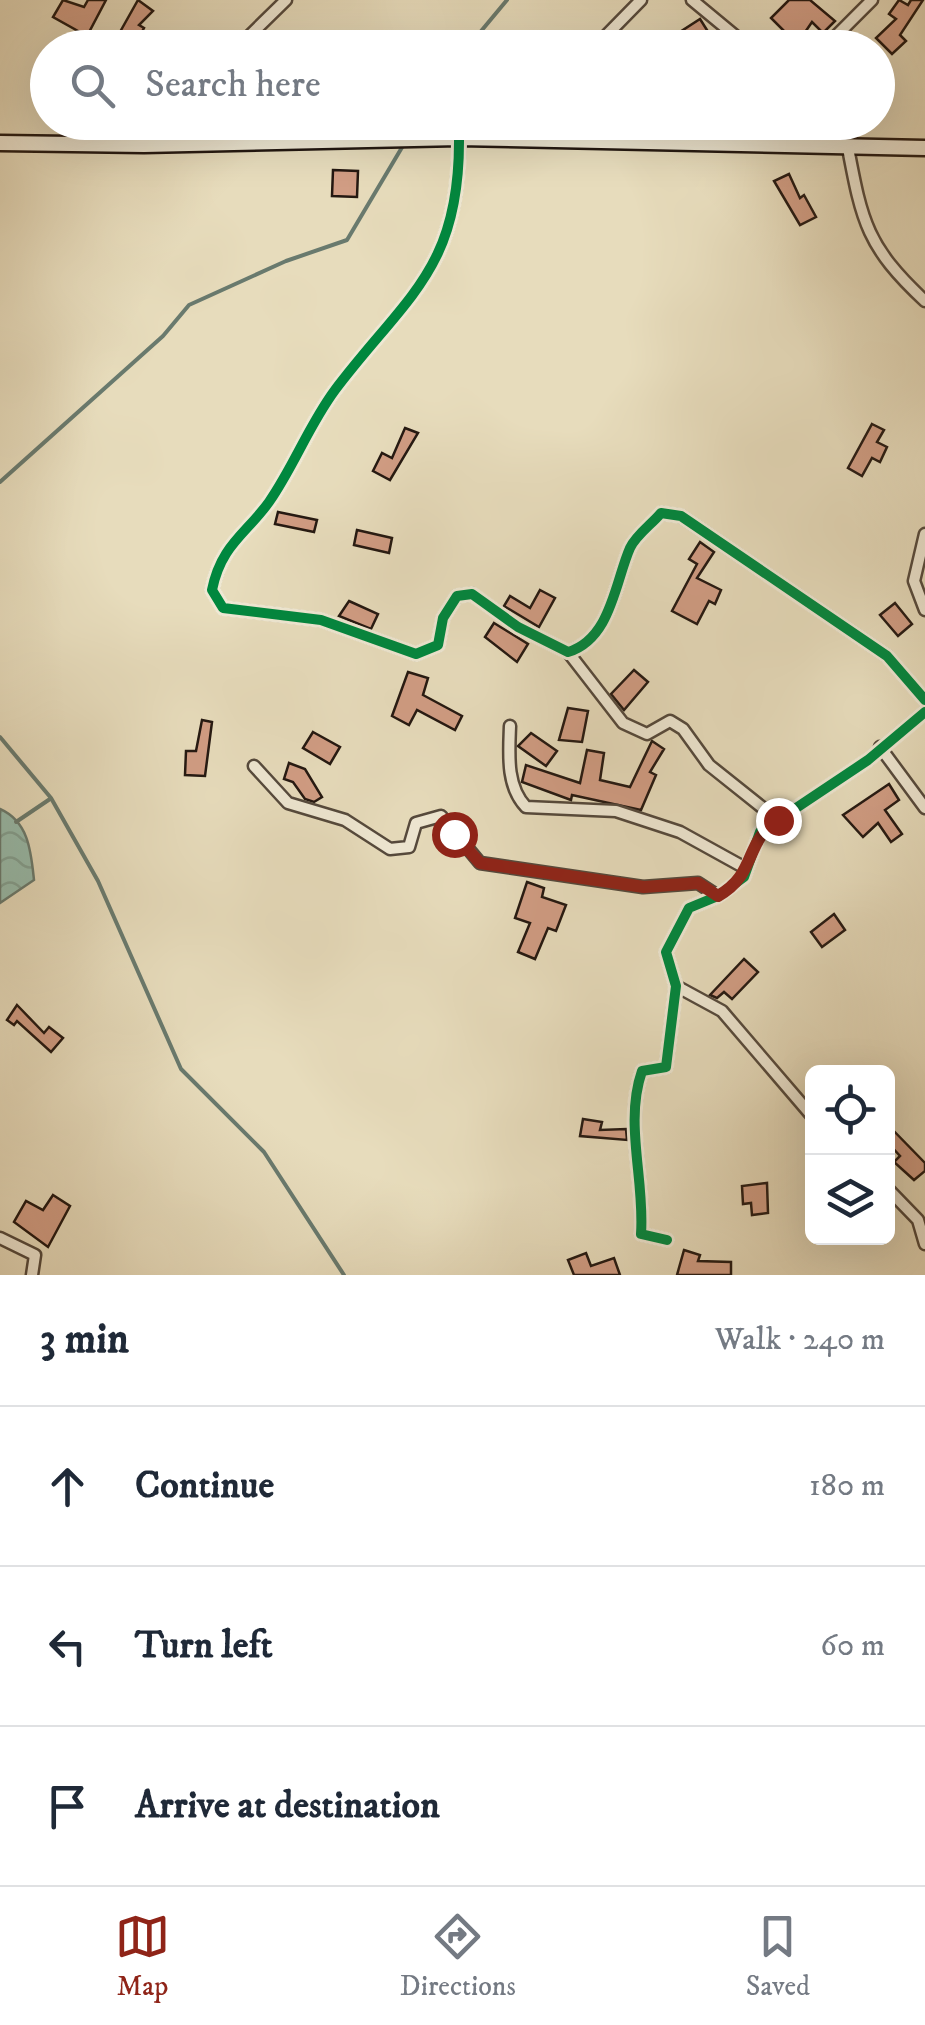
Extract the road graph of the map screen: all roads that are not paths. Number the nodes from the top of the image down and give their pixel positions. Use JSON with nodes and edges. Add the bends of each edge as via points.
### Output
{"nodes":[{"id":1,"x":286,"y":0,"type":"edge"},
{"id":2,"x":640,"y":0,"type":"edge"},
{"id":3,"x":692,"y":0,"type":"edge"},
{"id":4,"x":872,"y":0,"type":"edge"},
{"id":5,"x":255,"y":30,"type":"edge"},
{"id":6,"x":611,"y":30,"type":"edge"},
{"id":7,"x":728,"y":30,"type":"edge"},
{"id":8,"x":842,"y":30,"type":"edge"},
{"id":9,"x":148,"y":140,"type":"edge"},
{"id":10,"x":369,"y":140,"type":"edge"},
{"id":11,"x":459,"y":140,"type":"edge"},
{"id":12,"x":508,"y":140,"type":"edge"},
{"id":13,"x":805,"y":140,"type":"edge"},
{"id":14,"x":533,"y":141,"type":"joint"},
{"id":15,"x":0,"y":143,"type":"edge"},
{"id":16,"x":144,"y":145,"type":"junction"},
{"id":17,"x":806,"y":146,"type":"junction"},
{"id":18,"x":848,"y":148,"type":"junction"},
{"id":19,"x":925,"y":148,"type":"edge"},
{"id":20,"x":925,"y":301,"type":"edge"},
{"id":21,"x":925,"y":534,"type":"edge"},
{"id":22,"x":925,"y":610,"type":"edge"},
{"id":23,"x":568,"y":652,"type":"junction"},
{"id":24,"x":925,"y":700,"type":"edge"},
{"id":25,"x":925,"y":712,"type":"edge"},
{"id":26,"x":510,"y":726,"type":"dead end"},
{"id":27,"x":880,"y":748,"type":"junction"},
{"id":28,"x":254,"y":766,"type":"dead end"},
{"id":29,"x":925,"y":808,"type":"edge"},
{"id":30,"x":778,"y":820,"type":"junction"},
{"id":31,"x":747,"y":869,"type":"junction"},
{"id":32,"x":718,"y":896,"type":"junction"},
{"id":33,"x":676,"y":986,"type":"junction"},
{"id":34,"x":805,"y":1108,"type":"edge"},
{"id":35,"x":895,"y":1196,"type":"edge"},
{"id":36,"x":0,"y":1238,"type":"edge"},
{"id":37,"x":667,"y":1240,"type":"dead end"},
{"id":38,"x":925,"y":1244,"type":"edge"},
{"id":39,"x":32,"y":1275,"type":"edge"}],
"edges":[{"from":1,"to":5,"type":"street"},
{"from":2,"to":6,"type":"street"},
{"from":3,"to":7,"type":"street"},
{"from":4,"to":8,"type":"street"},
{"from":9,"to":16,"type":"street"},
{"from":10,"to":16,"type":"main road"},
{"from":11,"to":23,"type":"street","via":[[460,188],[422,287],[336,390],[266,505],[226,554],[212,590],[223,608],[321,620],[416,654],[438,646],[443,618],[457,596],[472,594]]},
{"from":12,"to":14,"type":"main road"},
{"from":13,"to":17,"type":"street"},
{"from":14,"to":17,"type":"main road"},
{"from":15,"to":16,"type":"main road"},
{"from":17,"to":18,"type":"main road"},
{"from":18,"to":19,"type":"main road"},
{"from":18,"to":20,"type":"street","via":[[862,222],[897,275]]},
{"from":21,"to":22,"type":"street","via":[[914,580]]},
{"from":23,"to":24,"type":"street","via":[[612,607],[632,544],[662,513],[681,516],[887,656]]},
{"from":23,"to":30,"type":"street","via":[[623,724],[647,734],[670,721],[683,729],[709,765]]},
{"from":25,"to":27,"type":"street"},
{"from":26,"to":31,"type":"street","via":[[510,770],[526,807],[635,816]]},
{"from":27,"to":29,"type":"street"},
{"from":27,"to":30,"type":"street"},
{"from":28,"to":32,"type":"street","via":[[288,802],[345,820],[390,849],[409,848],[416,824],[440,816],[480,863],[644,887],[698,883]]},
{"from":30,"to":31,"type":"street","via":[[760,832]]},
{"from":31,"to":32,"type":"street"},
{"from":32,"to":33,"type":"street","via":[[689,908],[675,931],[666,952]]},
{"from":33,"to":34,"type":"street","via":[[722,1011]]},
{"from":33,"to":37,"type":"street","via":[[666,1067],[642,1071],[635,1092],[641,1234]]},
{"from":35,"to":38,"type":"street","via":[[918,1220]]},
{"from":36,"to":39,"type":"street","via":[[36,1254]]}]}
